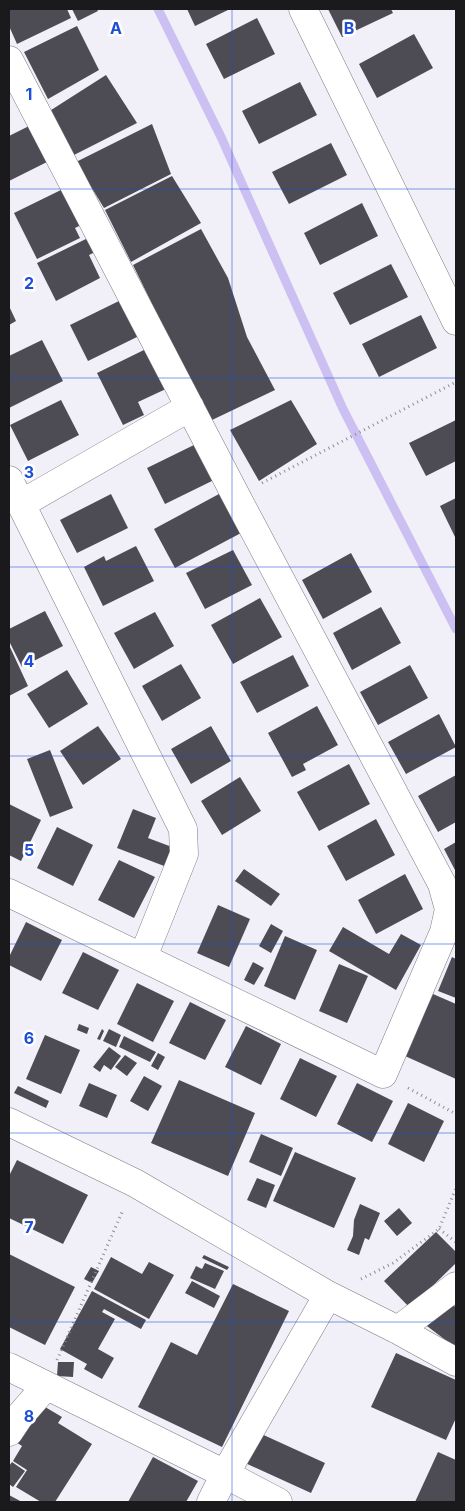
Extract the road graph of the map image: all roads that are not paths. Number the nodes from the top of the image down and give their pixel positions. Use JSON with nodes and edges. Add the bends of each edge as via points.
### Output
{"nodes":[{"id":1,"x":303,"y":9,"type":"edge"},
{"id":2,"x":13,"y":77,"type":"edge"},
{"id":3,"x":456,"y":321,"type":"edge"},
{"id":4,"x":190,"y":407,"type":"junction"},
{"id":5,"x":9,"y":480,"type":"edge"},
{"id":6,"x":21,"y":504,"type":"junction"},
{"id":7,"x":9,"y":893,"type":"edge"},
{"id":8,"x":143,"y":957,"type":"junction"},
{"id":9,"x":9,"y":1122,"type":"edge"},
{"id":10,"x":456,"y":1286,"type":"edge"},
{"id":11,"x":328,"y":1295,"type":"junction"},
{"id":12,"x":398,"y":1330,"type":"junction"},
{"id":13,"x":456,"y":1362,"type":"edge"},
{"id":14,"x":9,"y":1367,"type":"edge"},
{"id":15,"x":46,"y":1386,"type":"junction"},
{"id":16,"x":9,"y":1432,"type":"edge"},
{"id":17,"x":225,"y":1474,"type":"junction"},
{"id":18,"x":211,"y":1502,"type":"edge"},
{"id":19,"x":278,"y":1502,"type":"edge"}],
"edges":[{"from":1,"to":3,"type":"street"},
{"from":2,"to":4,"type":"street"},
{"from":4,"to":6,"type":"street"},
{"from":4,"to":8,"type":"street","via":[[442,884],[448,909],[444,932],[383,1074]]},
{"from":5,"to":6,"type":"street"},
{"from":6,"to":8,"type":"street","via":[[183,829],[184,854]]},
{"from":7,"to":8,"type":"street"},
{"from":9,"to":11,"type":"street","via":[[134,1184]]},
{"from":10,"to":12,"type":"street"},
{"from":11,"to":12,"type":"street"},
{"from":11,"to":17,"type":"street"},
{"from":12,"to":13,"type":"street"},
{"from":14,"to":15,"type":"street"},
{"from":15,"to":16,"type":"street"},
{"from":15,"to":17,"type":"street"},
{"from":17,"to":18,"type":"street"},
{"from":17,"to":19,"type":"street"}]}
